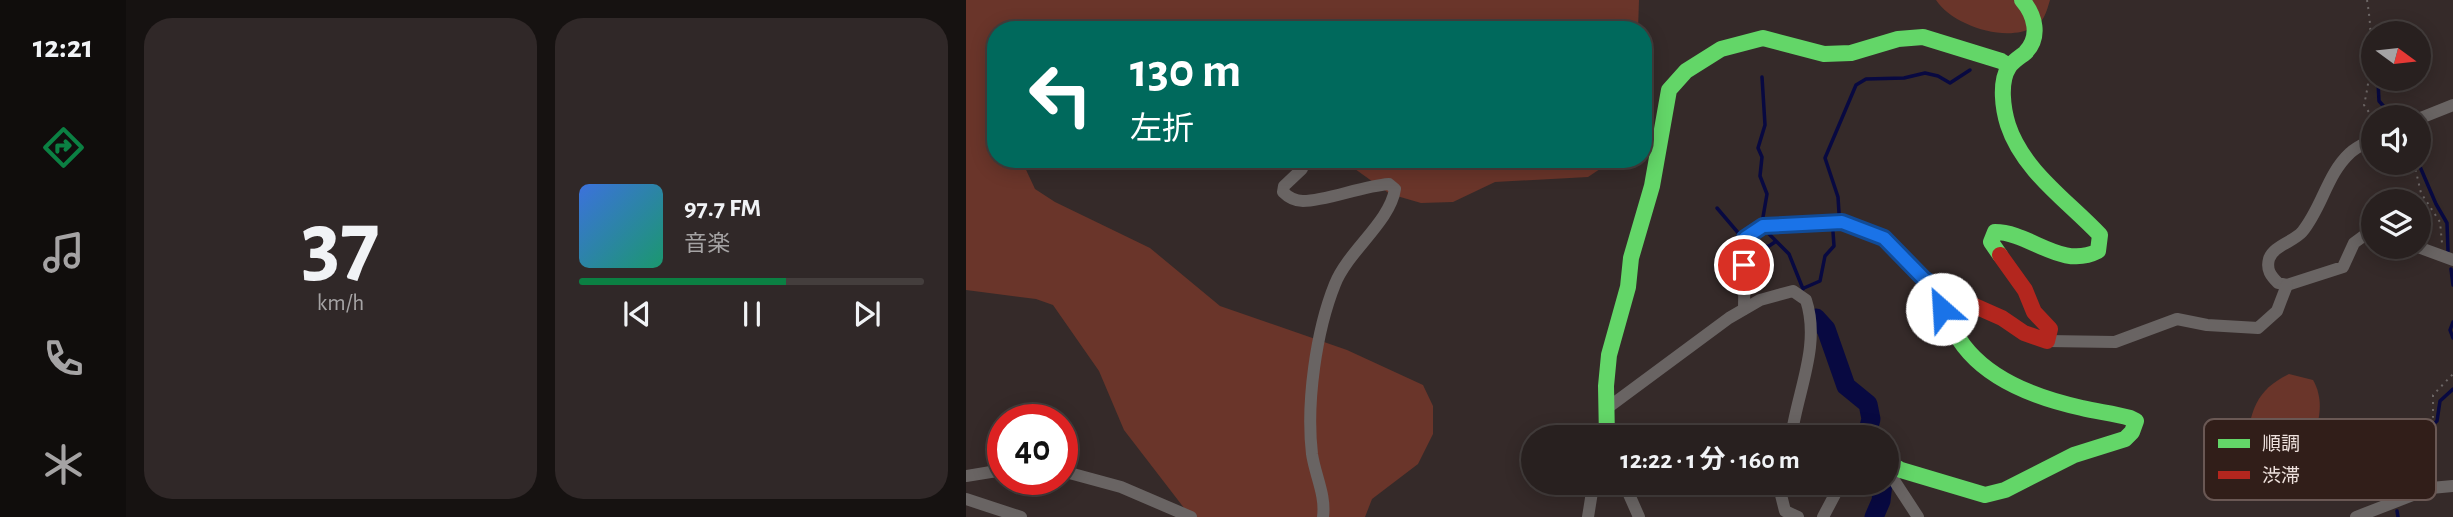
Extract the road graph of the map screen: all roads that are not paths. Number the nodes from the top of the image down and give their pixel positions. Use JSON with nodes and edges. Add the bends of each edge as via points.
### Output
{"nodes":[{"id":1,"x":2022,"y":0,"type":"edge"},
{"id":2,"x":2010,"y":66,"type":"junction"},
{"id":3,"x":2453,"y":105,"type":"edge"},
{"id":4,"x":2431,"y":114,"type":"edge"},
{"id":5,"x":2361,"y":146,"type":"edge"},
{"id":6,"x":1302,"y":168,"type":"edge"},
{"id":7,"x":2361,"y":238,"type":"edge"},
{"id":8,"x":2431,"y":252,"type":"edge"},
{"id":9,"x":2448,"y":259,"type":"edge"},
{"id":10,"x":2287,"y":285,"type":"junction"},
{"id":11,"x":1943,"y":292,"type":"junction"},
{"id":12,"x":1744,"y":309,"type":"junction"},
{"id":13,"x":2047,"y":341,"type":"junction"},
{"id":14,"x":1606,"y":410,"type":"junction"},
{"id":15,"x":1607,"y":425,"type":"edge"},
{"id":16,"x":1794,"y":425,"type":"edge"},
{"id":17,"x":1899,"y":469,"type":"edge"},
{"id":18,"x":987,"y":473,"type":"edge"},
{"id":19,"x":1078,"y":475,"type":"edge"},
{"id":20,"x":966,"y":476,"type":"edge"},
{"id":21,"x":1899,"y":488,"type":"edge"},
{"id":22,"x":1592,"y":495,"type":"edge"},
{"id":23,"x":1629,"y":495,"type":"edge"},
{"id":24,"x":1781,"y":495,"type":"edge"},
{"id":25,"x":1834,"y":495,"type":"edge"},
{"id":26,"x":966,"y":499,"type":"edge"},
{"id":27,"x":2399,"y":500,"type":"edge"},
{"id":28,"x":1021,"y":517,"type":"edge"},
{"id":29,"x":1191,"y":517,"type":"edge"},
{"id":30,"x":1324,"y":517,"type":"edge"},
{"id":31,"x":1588,"y":517,"type":"edge"},
{"id":32,"x":1639,"y":517,"type":"edge"},
{"id":33,"x":1798,"y":517,"type":"edge"},
{"id":34,"x":1822,"y":517,"type":"edge"},
{"id":35,"x":1918,"y":517,"type":"edge"},
{"id":36,"x":2356,"y":517,"type":"edge"}],
"edges":[{"from":1,"to":2,"type":"street","via":[[2036,27],[2029,48]]},
{"from":2,"to":13,"type":"street","via":[[2004,105],[2020,150],[2046,183],[2100,235],[2098,251],[2079,259],[2007,232],[1995,232],[1991,242],[2025,290],[2034,312],[2050,329]]},
{"from":2,"to":14,"type":"street","via":[[1923,37],[1824,54],[1763,38],[1721,50],[1686,71],[1669,90],[1664,109],[1652,186],[1609,355]]},
{"from":3,"to":4,"type":"street"},
{"from":5,"to":10,"type":"street","via":[[2350,152],[2334,174],[2301,233],[2272,253],[2269,274]]},
{"from":6,"to":30,"type":"street","via":[[1284,186],[1289,198],[1307,201],[1389,184],[1395,189],[1393,202],[1335,283],[1321,333],[1311,413],[1312,455]]},
{"from":7,"to":10,"type":"street","via":[[2343,267]]},
{"from":8,"to":9,"type":"street"},
{"from":10,"to":13,"type":"street","via":[[2277,311],[2258,328],[2177,319],[2115,342]]},
{"from":11,"to":12,"type":"street","via":[[1884,238],[1842,222],[1763,226],[1745,238]]},
{"from":11,"to":13,"type":"street"},
{"from":11,"to":17,"type":"street","via":[[1942,309],[1960,346],[1975,362],[2044,398],[2115,412],[2136,421],[2125,439],[1985,495]]},
{"from":12,"to":14,"type":"street"},
{"from":12,"to":16,"type":"street","via":[[1786,293],[1806,300],[1812,328],[1810,349]]},
{"from":14,"to":15,"type":"street"},
{"from":18,"to":20,"type":"street"},
{"from":19,"to":29,"type":"street","via":[[1121,487]]},
{"from":21,"to":35,"type":"street"},
{"from":22,"to":31,"type":"street"},
{"from":23,"to":32,"type":"street"},
{"from":24,"to":33,"type":"street","via":[[1785,511]]},
{"from":25,"to":34,"type":"street"},
{"from":26,"to":28,"type":"street"},
{"from":27,"to":36,"type":"street"}]}
